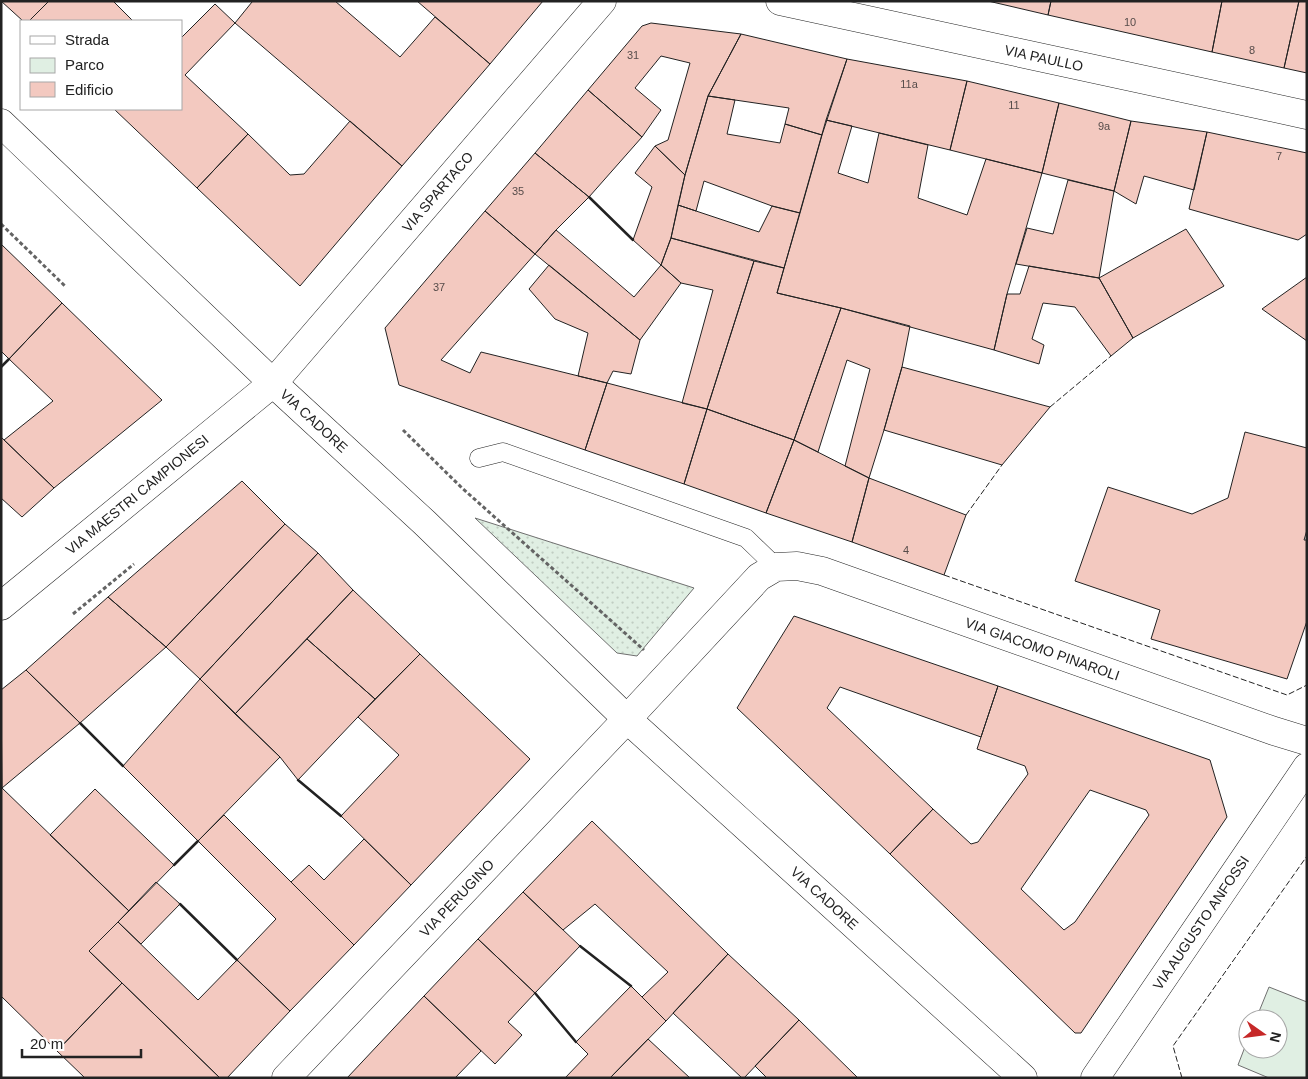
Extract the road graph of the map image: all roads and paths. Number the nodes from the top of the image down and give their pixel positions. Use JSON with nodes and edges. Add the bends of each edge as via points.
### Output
{"nodes":[{"id":1,"x":602,"y":1,"type":"edge"},
{"id":2,"x":780,"y":1,"type":"edge"},
{"id":3,"x":1307,"y":115,"type":"edge"},
{"id":4,"x":1,"y":123,"type":"edge"},
{"id":5,"x":1,"y":224,"type":"edge"},
{"id":6,"x":65,"y":286,"type":"dead end"},
{"id":7,"x":273,"y":383,"type":"junction"},
{"id":8,"x":403,"y":430,"type":"dead end"},
{"id":9,"x":479,"y":458,"type":"dead end"},
{"id":10,"x":134,"y":564,"type":"dead end"},
{"id":11,"x":776,"y":567,"type":"junction"},
{"id":12,"x":1,"y":606,"type":"edge"},
{"id":13,"x":73,"y":614,"type":"dead end"},
{"id":14,"x":647,"y":653,"type":"dead end"},
{"id":15,"x":627,"y":719,"type":"junction"},
{"id":16,"x":1307,"y":741,"type":"edge"},
{"id":17,"x":1307,"y":767,"type":"edge"},
{"id":18,"x":286,"y":1078,"type":"edge"},
{"id":19,"x":1023,"y":1078,"type":"edge"},
{"id":20,"x":1095,"y":1078,"type":"edge"}],
"edges":[{"from":1,"to":7,"type":"street","name":"VIA SPARTACO"},
{"from":2,"to":3,"type":"street","name":"VIA PAULLO"},
{"from":4,"to":7,"type":"street","name":"VIA CADORE"},
{"from":5,"to":6,"type":"path"},
{"from":7,"to":12,"type":"street","name":"VIA MAESTRI CAMPIONESI"},
{"from":7,"to":15,"type":"street","name":"VIA CADORE","via":[[425,523]]},
{"from":8,"to":14,"type":"path","via":[[462,488]]},
{"from":9,"to":11,"type":"lane","via":[[503,452],[746,538]]},
{"from":10,"to":13,"type":"path"},
{"from":11,"to":15,"type":"street","via":[[758,577]]},
{"from":11,"to":16,"type":"street","name":"VIA GIACOMO PINAROLI","via":[[797,566],[822,571]]},
{"from":15,"to":18,"type":"street","name":"VIA PERUGINO"},
{"from":15,"to":19,"type":"street","name":"VIA CADORE"},
{"from":17,"to":20,"type":"street","name":"VIA AUGUSTO ANFOSSI"}]}
